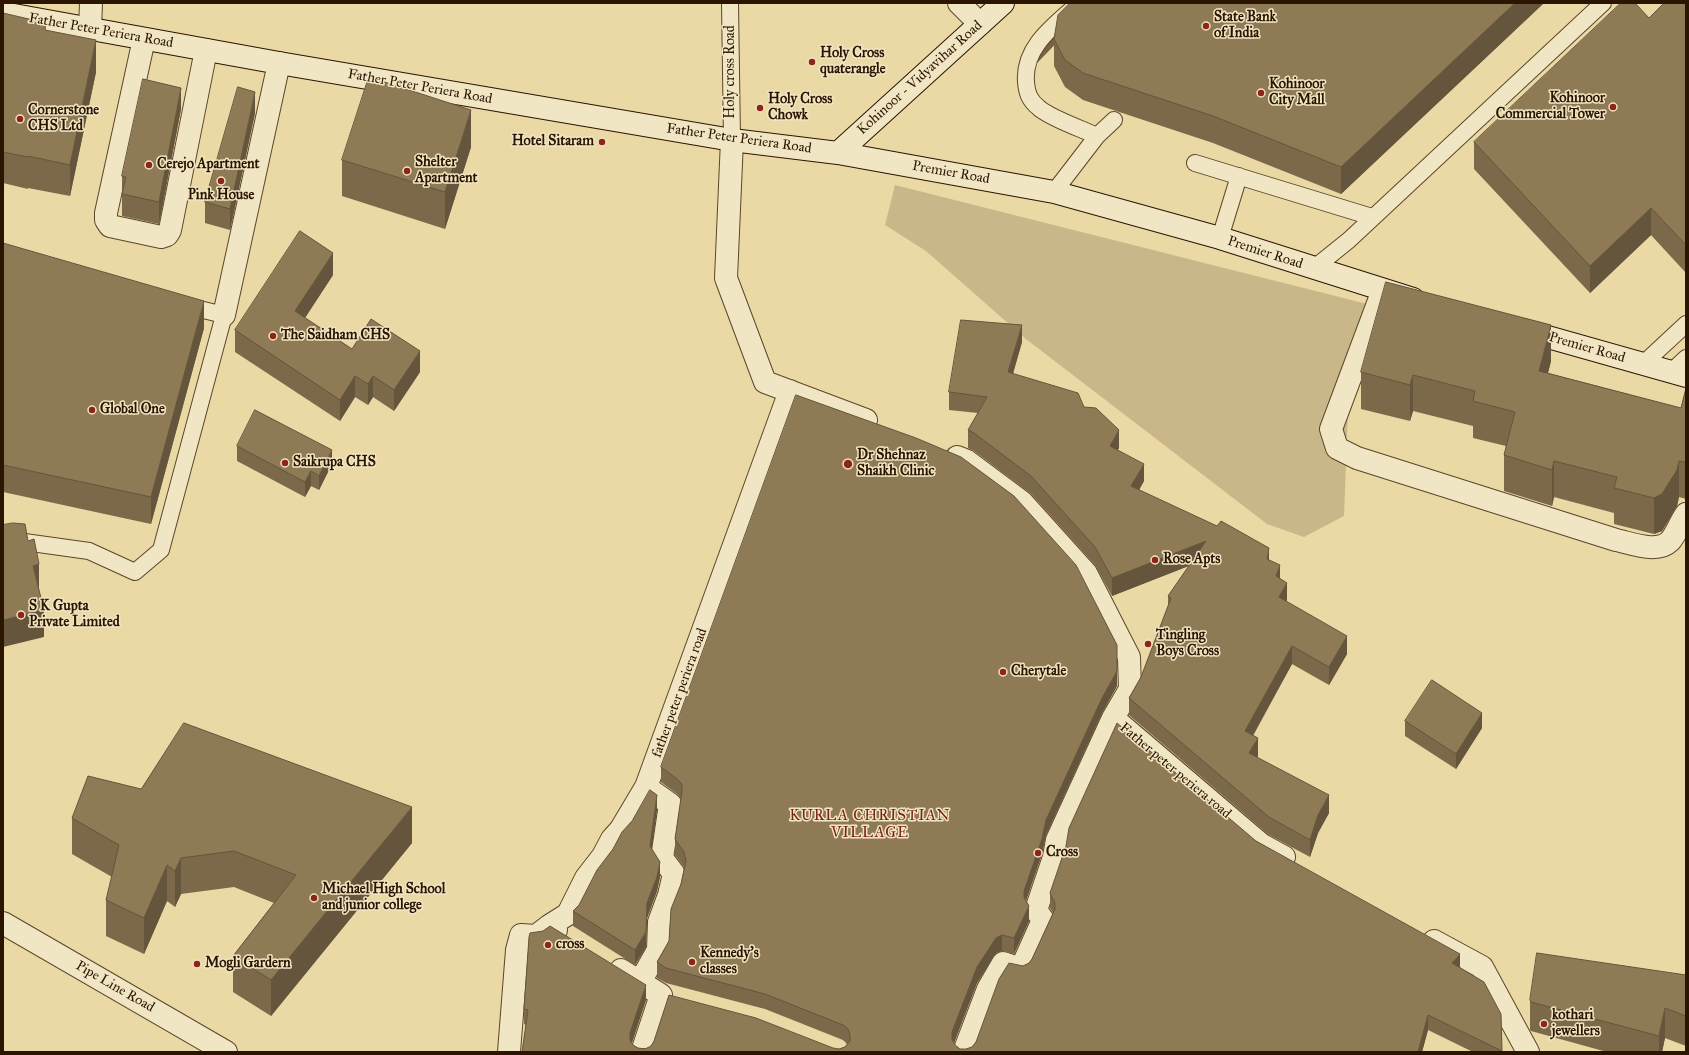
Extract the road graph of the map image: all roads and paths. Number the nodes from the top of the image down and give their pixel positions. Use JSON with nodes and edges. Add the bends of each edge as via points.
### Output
{"nodes":[{"id":1,"x":91,"y":3,"type":"edge"},
{"id":2,"x":730,"y":3,"type":"edge"},
{"id":3,"x":959,"y":3,"type":"edge"},
{"id":4,"x":1003,"y":3,"type":"edge"},
{"id":5,"x":1079,"y":3,"type":"edge"},
{"id":6,"x":1603,"y":3,"type":"edge"},
{"id":7,"x":3,"y":13,"type":"edge"},
{"id":8,"x":980,"y":24,"type":"junction"},
{"id":9,"x":90,"y":29,"type":"junction"},
{"id":10,"x":144,"y":38,"type":"junction"},
{"id":11,"x":206,"y":50,"type":"junction"},
{"id":12,"x":279,"y":63,"type":"junction"},
{"id":13,"x":1114,"y":120,"type":"dead end"},
{"id":14,"x":1097,"y":136,"type":"junction"},
{"id":15,"x":732,"y":140,"type":"junction"},
{"id":16,"x":838,"y":153,"type":"junction"},
{"id":17,"x":1195,"y":163,"type":"dead end"},
{"id":18,"x":1239,"y":176,"type":"junction"},
{"id":19,"x":1054,"y":192,"type":"junction"},
{"id":20,"x":1372,"y":217,"type":"junction"},
{"id":21,"x":1220,"y":238,"type":"junction"},
{"id":22,"x":1313,"y":269,"type":"junction"},
{"id":23,"x":1383,"y":290,"type":"junction"},
{"id":24,"x":170,"y":302,"type":"edge"},
{"id":25,"x":1429,"y":303,"type":"edge"},
{"id":26,"x":224,"y":315,"type":"junction"},
{"id":27,"x":1686,"y":324,"type":"edge"},
{"id":28,"x":1504,"y":325,"type":"edge"},
{"id":29,"x":1643,"y":364,"type":"junction"},
{"id":30,"x":1681,"y":368,"type":"edge"},
{"id":31,"x":790,"y":391,"type":"junction"},
{"id":32,"x":881,"y":426,"type":"edge"},
{"id":33,"x":938,"y":449,"type":"edge"},
{"id":34,"x":1686,"y":514,"type":"edge"},
{"id":35,"x":3,"y":539,"type":"edge"},
{"id":36,"x":1113,"y":718,"type":"junction"},
{"id":37,"x":646,"y":788,"type":"junction"},
{"id":38,"x":1303,"y":868,"type":"edge"},
{"id":39,"x":3,"y":923,"type":"edge"},
{"id":40,"x":549,"y":926,"type":"junction"},
{"id":41,"x":1420,"y":933,"type":"edge"},
{"id":42,"x":575,"y":942,"type":"edge"},
{"id":43,"x":607,"y":962,"type":"edge"},
{"id":44,"x":640,"y":982,"type":"junction"},
{"id":45,"x":226,"y":1052,"type":"edge"},
{"id":46,"x":509,"y":1052,"type":"edge"},
{"id":47,"x":642,"y":1052,"type":"edge"},
{"id":48,"x":964,"y":1052,"type":"edge"},
{"id":49,"x":1528,"y":1052,"type":"edge"}],
"edges":[{"from":1,"to":9,"type":"street"},
{"from":2,"to":15,"type":"lane","name":"Holy cross Road"},
{"from":3,"to":8,"type":"street"},
{"from":4,"to":8,"type":"street","name":"Kohinoor - Vidyavihar Road"},
{"from":5,"to":14,"type":"lane","via":[[1041,39],[1031,53],[1025,75],[1027,94],[1039,108]]},
{"from":6,"to":20,"type":"lane"},
{"from":7,"to":9,"type":"street","name":"Father Peter Periera Road"},
{"from":8,"to":16,"type":"street","name":"Kohinoor - Vidyavihar Road"},
{"from":9,"to":10,"type":"street","name":"Father Peter Periera Road"},
{"from":10,"to":11,"type":"street","name":"Father Peter Periera Road"},
{"from":10,"to":11,"type":"street","via":[[106,220],[110,226],[161,237],[167,235],[170,230]]},
{"from":11,"to":12,"type":"street","name":"Father Peter Periera Road"},
{"from":12,"to":15,"type":"street","name":"Father Peter Periera Road"},
{"from":12,"to":26,"type":"street"},
{"from":13,"to":14,"type":"lane"},
{"from":14,"to":19,"type":"lane"},
{"from":15,"to":16,"type":"street","name":"Father Peter Periera Road"},
{"from":15,"to":31,"type":"street","name":"Father peter periera road","via":[[726,278],[765,382]]},
{"from":16,"to":19,"type":"street","name":"Premier Road"},
{"from":17,"to":18,"type":"lane"},
{"from":18,"to":20,"type":"lane"},
{"from":18,"to":21,"type":"lane"},
{"from":19,"to":21,"type":"street","name":"Premier Road"},
{"from":20,"to":22,"type":"lane","via":[[1349,240]]},
{"from":21,"to":22,"type":"street","name":"Premier Road"},
{"from":22,"to":23,"type":"street","name":"Premier Road"},
{"from":23,"to":25,"type":"street","name":"Premier Road"},
{"from":23,"to":34,"type":"street","via":[[1331,429],[1337,448],[1357,458],[1637,545],[1652,547],[1670,541]]},
{"from":24,"to":26,"type":"lane"},
{"from":26,"to":35,"type":"lane","via":[[161,550],[135,572],[89,552]]},
{"from":27,"to":29,"type":"lane"},
{"from":28,"to":29,"type":"street","name":"Premier Road"},
{"from":29,"to":30,"type":"street","name":"Premier Road"},
{"from":31,"to":32,"type":"street","name":"Father peter periera road"},
{"from":31,"to":37,"type":"street","name":"father peter periera road"},
{"from":33,"to":36,"type":"street","name":"Father peter periera road","via":[[967,461],[1022,502],[1086,573],[1129,657],[1130,689]]},
{"from":36,"to":38,"type":"street","name":"Father peter periera road","via":[[1262,845]]},
{"from":36,"to":48,"type":"street","name":"father peter periera road","via":[[1059,834],[1036,910],[1043,920],[1021,969],[1003,964],[988,989]]},
{"from":37,"to":40,"type":"street","name":"father peter periera road","via":[[621,830],[586,878],[568,914]]},
{"from":37,"to":44,"type":"street","via":[[670,804],[662,858],[674,874],[659,922],[658,950]]},
{"from":39,"to":45,"type":"street","name":"Pipe Line Road"},
{"from":40,"to":42,"type":"street"},
{"from":40,"to":46,"type":"street","via":[[536,936],[521,935],[517,950]]},
{"from":41,"to":49,"type":"street","via":[[1482,967]]},
{"from":43,"to":44,"type":"street"},
{"from":44,"to":47,"type":"street","via":[[671,998]]}]}
